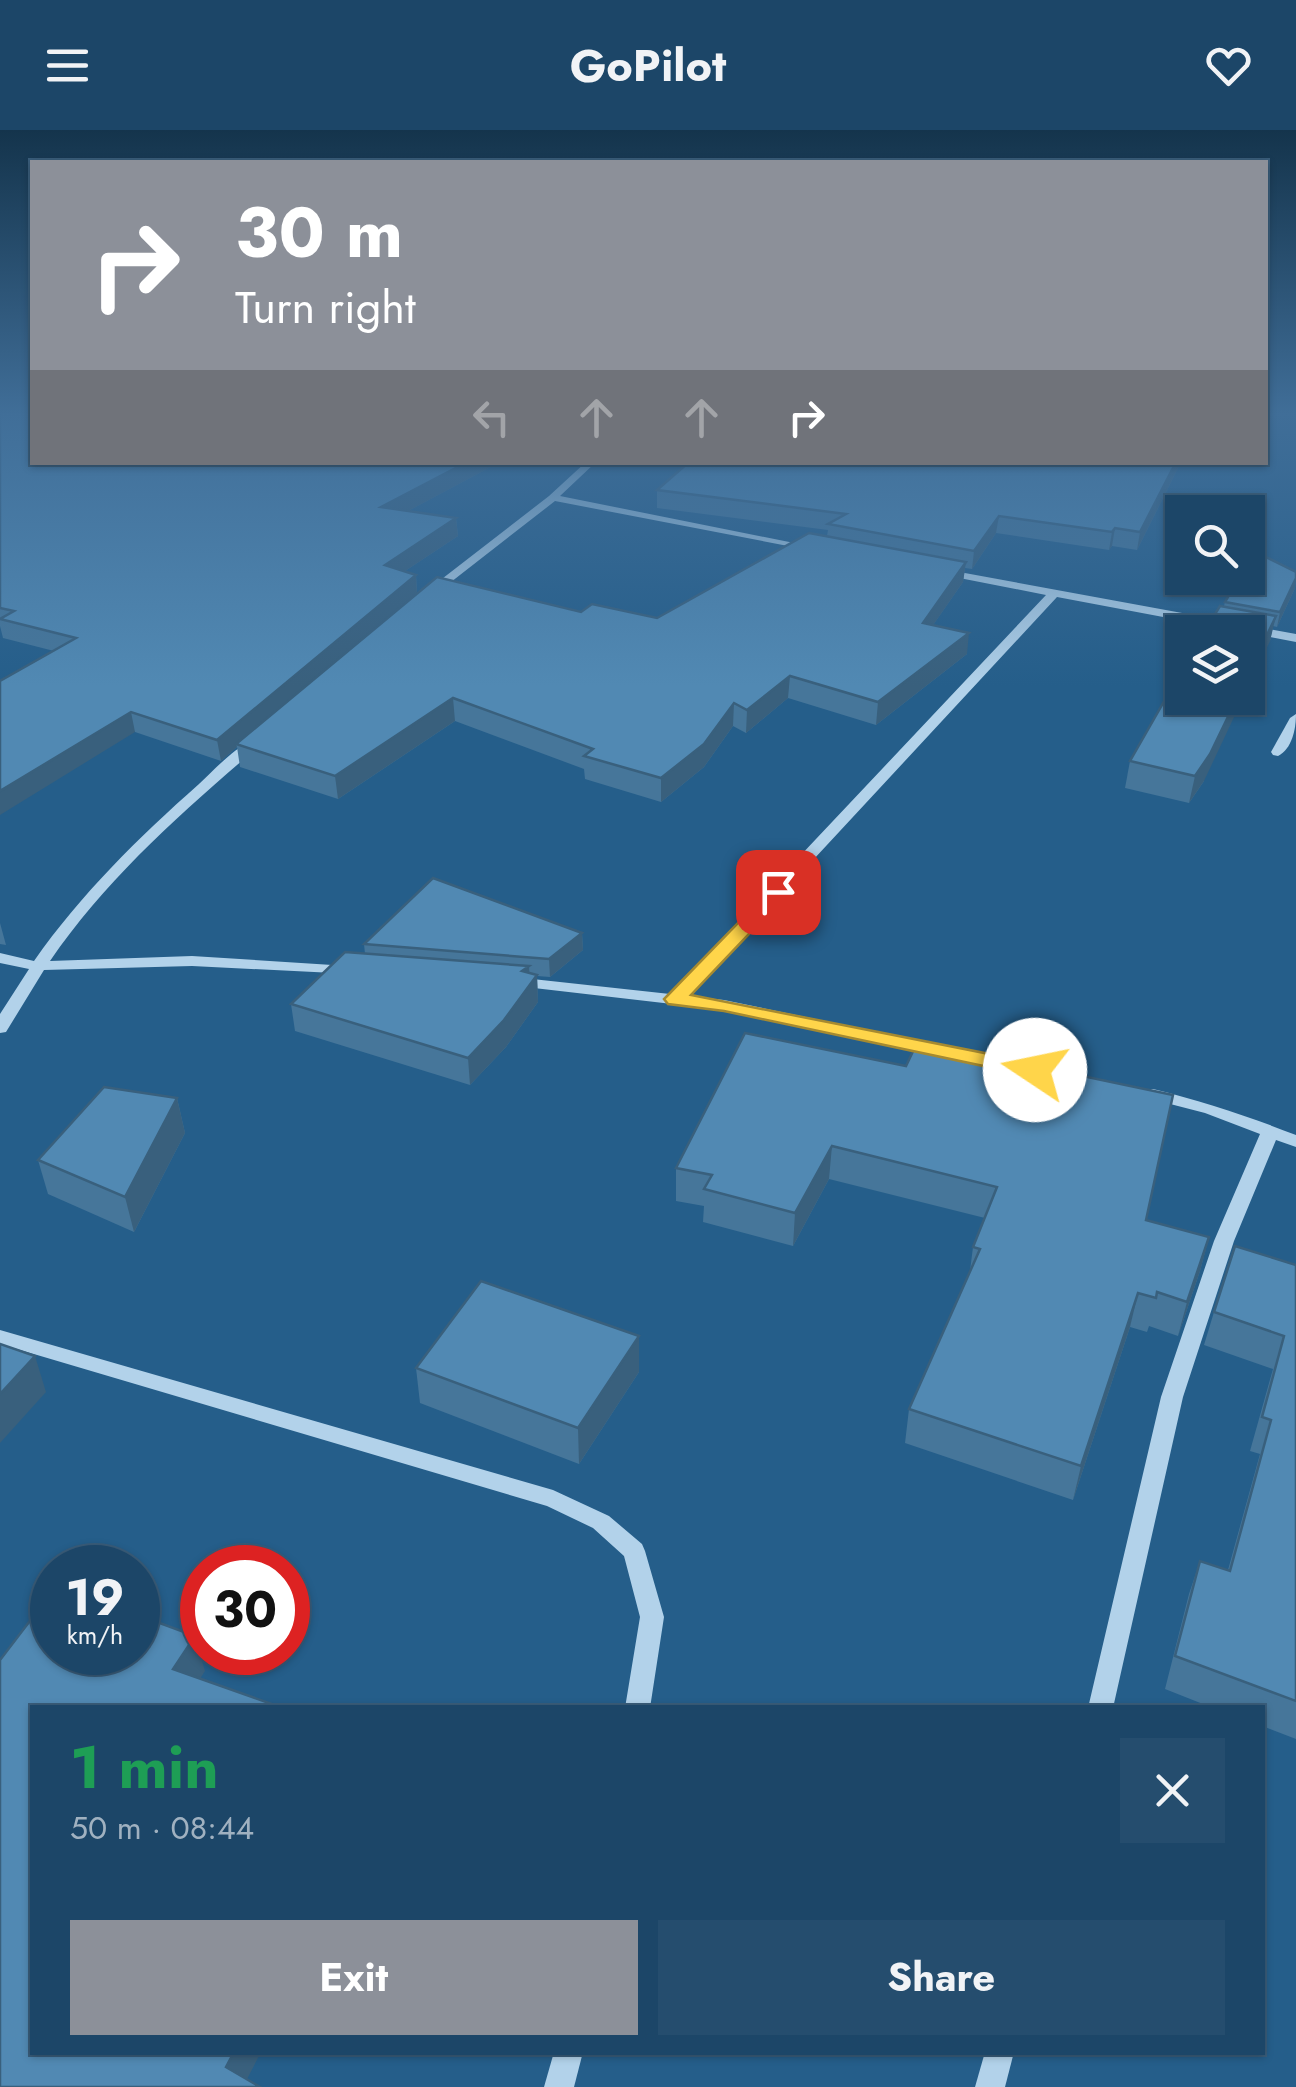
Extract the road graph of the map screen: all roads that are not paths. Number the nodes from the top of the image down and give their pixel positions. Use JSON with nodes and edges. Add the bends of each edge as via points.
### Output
{"nodes":[{"id":1,"x":546,"y":503,"type":"edge"},
{"id":2,"x":581,"y":503,"type":"edge"},
{"id":3,"x":836,"y":552,"type":"edge"},
{"id":4,"x":929,"y":570,"type":"edge"},
{"id":5,"x":1055,"y":592,"type":"junction"},
{"id":6,"x":411,"y":610,"type":"edge"},
{"id":7,"x":1296,"y":638,"type":"edge"},
{"id":8,"x":1296,"y":718,"type":"edge"},
{"id":9,"x":267,"y":732,"type":"edge"},
{"id":10,"x":1278,"y":752,"type":"dead end"},
{"id":11,"x":0,"y":958,"type":"edge"},
{"id":12,"x":35,"y":966,"type":"junction"},
{"id":13,"x":366,"y":973,"type":"edge"},
{"id":14,"x":504,"y":980,"type":"edge"},
{"id":15,"x":675,"y":999,"type":"junction"},
{"id":16,"x":0,"y":1028,"type":"edge"},
{"id":17,"x":1090,"y":1081,"type":"edge"},
{"id":18,"x":1126,"y":1088,"type":"edge"},
{"id":19,"x":1271,"y":1130,"type":"junction"},
{"id":20,"x":1296,"y":1141,"type":"edge"},
{"id":21,"x":0,"y":1337,"type":"edge"},
{"id":22,"x":637,"y":1705,"type":"edge"},
{"id":23,"x":1101,"y":1705,"type":"edge"},
{"id":24,"x":567,"y":2055,"type":"edge"},
{"id":25,"x":999,"y":2055,"type":"edge"},
{"id":26,"x":560,"y":2087,"type":"edge"},
{"id":27,"x":990,"y":2087,"type":"edge"}],
"edges":[{"from":1,"to":6,"type":"street"},
{"from":2,"to":3,"type":"street"},
{"from":4,"to":5,"type":"street"},
{"from":5,"to":7,"type":"street"},
{"from":5,"to":15,"type":"street"},
{"from":8,"to":10,"type":"street"},
{"from":9,"to":12,"type":"street","via":[[92,892]]},
{"from":11,"to":12,"type":"street"},
{"from":12,"to":13,"type":"street","via":[[192,961]]},
{"from":12,"to":16,"type":"street"},
{"from":14,"to":15,"type":"street"},
{"from":15,"to":17,"type":"street"},
{"from":18,"to":19,"type":"street"},
{"from":19,"to":20,"type":"street"},
{"from":19,"to":23,"type":"street","via":[[1224,1241],[1172,1397]]},
{"from":21,"to":22,"type":"street","via":[[553,1499],[602,1522],[634,1551],[652,1617]]},
{"from":24,"to":26,"type":"street"},
{"from":25,"to":27,"type":"street"}]}
